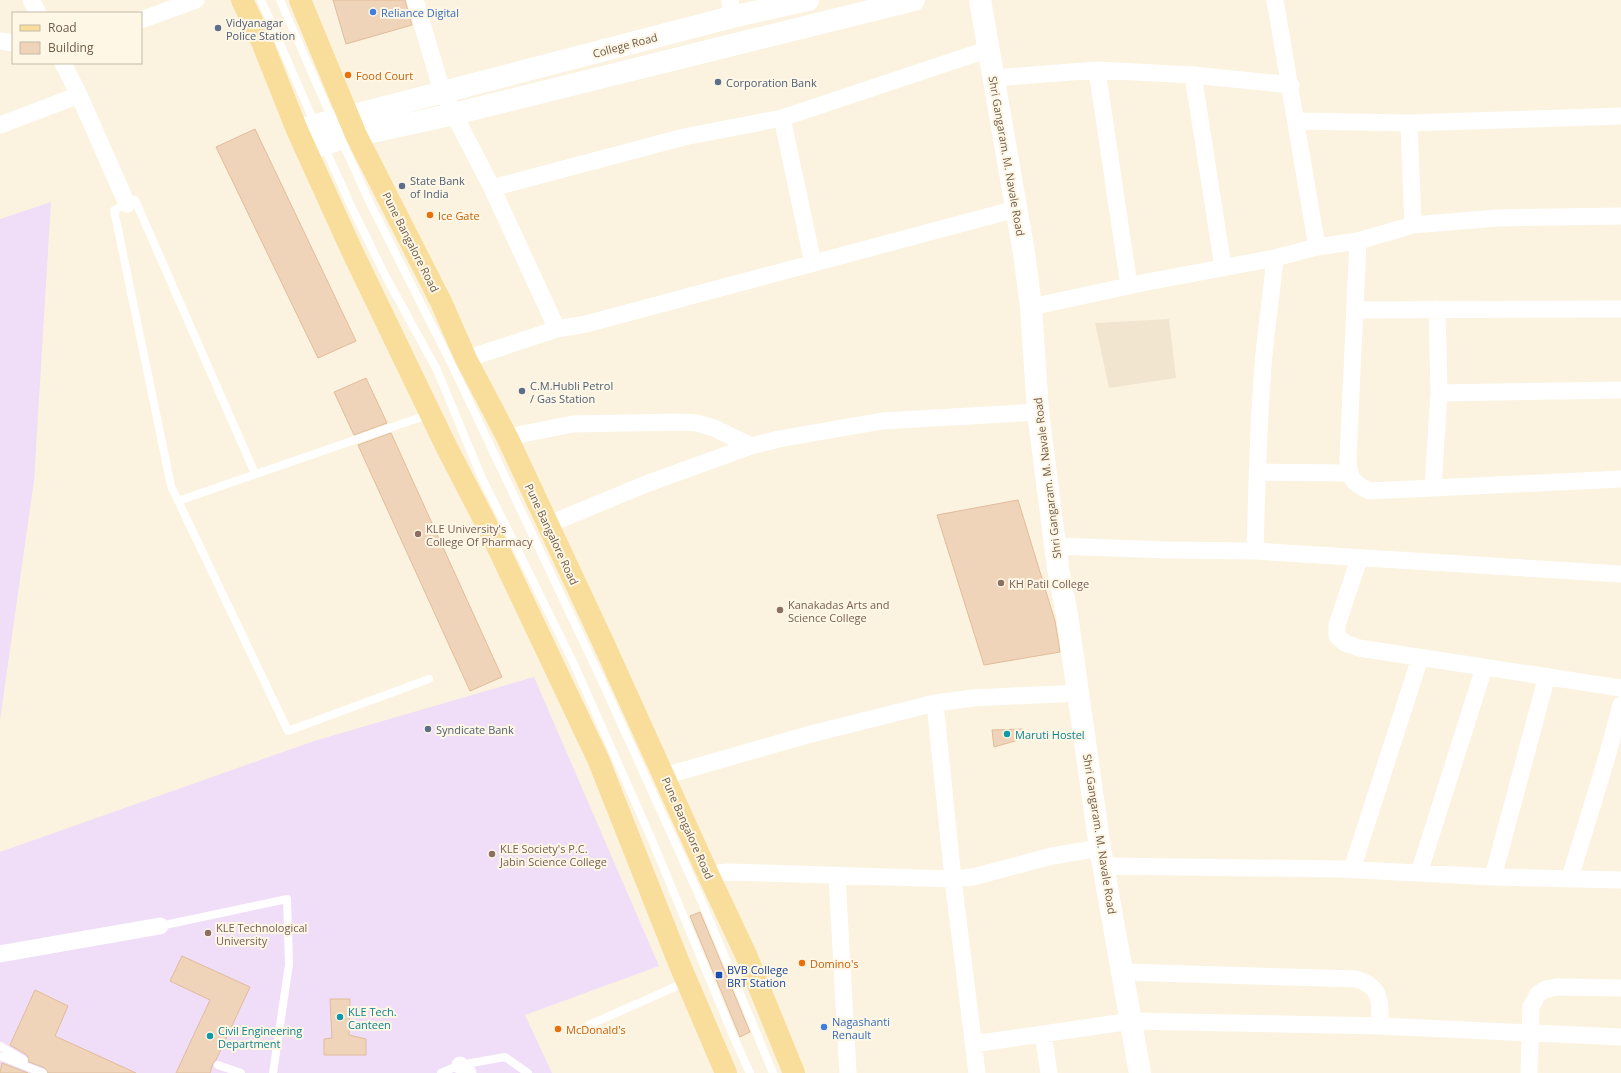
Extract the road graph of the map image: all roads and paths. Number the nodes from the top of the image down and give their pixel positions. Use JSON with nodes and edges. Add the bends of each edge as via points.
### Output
{"nodes":[{"id":1,"x":31,"y":0,"type":"edge"},
{"id":2,"x":196,"y":0,"type":"edge"},
{"id":3,"x":242,"y":0,"type":"edge"},
{"id":4,"x":261,"y":0,"type":"edge"},
{"id":5,"x":280,"y":0,"type":"edge"},
{"id":6,"x":300,"y":0,"type":"edge"},
{"id":7,"x":415,"y":0,"type":"edge"},
{"id":8,"x":808,"y":0,"type":"edge"},
{"id":9,"x":914,"y":0,"type":"edge"},
{"id":10,"x":980,"y":0,"type":"edge"},
{"id":11,"x":1275,"y":0,"type":"edge"},
{"id":12,"x":731,"y":8,"type":"edge"},
{"id":13,"x":37,"y":12,"type":"edge"},
{"id":14,"x":142,"y":20,"type":"edge"},
{"id":15,"x":0,"y":41,"type":"edge"},
{"id":16,"x":12,"y":43,"type":"edge"},
{"id":17,"x":989,"y":49,"type":"junction"},
{"id":18,"x":64,"y":64,"type":"edge"},
{"id":19,"x":1097,"y":70,"type":"junction"},
{"id":20,"x":1193,"y":75,"type":"junction"},
{"id":21,"x":994,"y":78,"type":"junction"},
{"id":22,"x":1291,"y":85,"type":"junction"},
{"id":23,"x":442,"y":91,"type":"junction"},
{"id":24,"x":79,"y":95,"type":"junction"},
{"id":25,"x":454,"y":114,"type":"junction"},
{"id":26,"x":1621,"y":116,"type":"edge"},
{"id":27,"x":782,"y":118,"type":"junction"},
{"id":28,"x":1297,"y":121,"type":"junction"},
{"id":29,"x":1409,"y":123,"type":"junction"},
{"id":30,"x":0,"y":125,"type":"edge"},
{"id":31,"x":328,"y":132,"type":"junction"},
{"id":32,"x":492,"y":188,"type":"junction"},
{"id":33,"x":127,"y":204,"type":"junction"},
{"id":34,"x":1016,"y":209,"type":"junction"},
{"id":35,"x":1621,"y":216,"type":"edge"},
{"id":36,"x":1413,"y":225,"type":"junction"},
{"id":37,"x":1358,"y":241,"type":"junction"},
{"id":38,"x":1318,"y":247,"type":"junction"},
{"id":39,"x":1275,"y":258,"type":"junction"},
{"id":40,"x":812,"y":263,"type":"junction"},
{"id":41,"x":1222,"y":267,"type":"junction"},
{"id":42,"x":1129,"y":286,"type":"junction"},
{"id":43,"x":1031,"y":307,"type":"junction"},
{"id":44,"x":1437,"y":309,"type":"junction"},
{"id":45,"x":1621,"y":309,"type":"edge"},
{"id":46,"x":1356,"y":310,"type":"junction"},
{"id":47,"x":557,"y":329,"type":"junction"},
{"id":48,"x":466,"y":359,"type":"junction"},
{"id":49,"x":1621,"y":390,"type":"edge"},
{"id":50,"x":1439,"y":393,"type":"junction"},
{"id":51,"x":1038,"y":412,"type":"junction"},
{"id":52,"x":431,"y":414,"type":"junction"},
{"id":53,"x":507,"y":437,"type":"junction"},
{"id":54,"x":752,"y":446,"type":"junction"},
{"id":55,"x":253,"y":469,"type":"dead end"},
{"id":56,"x":1257,"y":472,"type":"junction"},
{"id":57,"x":1349,"y":473,"type":"junction"},
{"id":58,"x":1621,"y":479,"type":"edge"},
{"id":59,"x":1433,"y":488,"type":"junction"},
{"id":60,"x":178,"y":501,"type":"junction"},
{"id":61,"x":547,"y":525,"type":"junction"},
{"id":62,"x":1056,"y":546,"type":"junction"},
{"id":63,"x":1255,"y":551,"type":"junction"},
{"id":64,"x":1359,"y":559,"type":"junction"},
{"id":65,"x":1621,"y":574,"type":"edge"},
{"id":66,"x":1420,"y":658,"type":"junction"},
{"id":67,"x":1484,"y":668,"type":"junction"},
{"id":68,"x":1547,"y":676,"type":"junction"},
{"id":69,"x":429,"y":679,"type":"dead end"},
{"id":70,"x":1621,"y":688,"type":"edge"},
{"id":71,"x":1078,"y":693,"type":"junction"},
{"id":72,"x":935,"y":702,"type":"junction"},
{"id":73,"x":1621,"y":705,"type":"edge"},
{"id":74,"x":664,"y":776,"type":"junction"},
{"id":75,"x":1102,"y":857,"type":"junction"},
{"id":76,"x":1352,"y":869,"type":"junction"},
{"id":77,"x":1419,"y":873,"type":"junction"},
{"id":78,"x":708,"y":874,"type":"junction"},
{"id":79,"x":837,"y":876,"type":"junction"},
{"id":80,"x":1493,"y":877,"type":"junction"},
{"id":81,"x":1570,"y":878,"type":"junction"},
{"id":82,"x":953,"y":879,"type":"junction"},
{"id":83,"x":1621,"y":880,"type":"edge"},
{"id":84,"x":160,"y":926,"type":"joint"},
{"id":85,"x":0,"y":954,"type":"edge"},
{"id":86,"x":1123,"y":972,"type":"junction"},
{"id":87,"x":687,"y":982,"type":"junction"},
{"id":88,"x":1621,"y":988,"type":"edge"},
{"id":89,"x":1132,"y":1021,"type":"junction"},
{"id":90,"x":589,"y":1025,"type":"dead end"},
{"id":91,"x":1380,"y":1026,"type":"junction"},
{"id":92,"x":1532,"y":1033,"type":"junction"},
{"id":93,"x":1043,"y":1034,"type":"junction"},
{"id":94,"x":1621,"y":1037,"type":"edge"},
{"id":95,"x":973,"y":1044,"type":"junction"},
{"id":96,"x":0,"y":1046,"type":"edge"},
{"id":97,"x":0,"y":1056,"type":"edge"},
{"id":98,"x":24,"y":1060,"type":"dead end"},
{"id":99,"x":218,"y":1065,"type":"dead end"},
{"id":100,"x":464,"y":1069,"type":"edge"},
{"id":101,"x":43,"y":1073,"type":"edge"},
{"id":102,"x":241,"y":1073,"type":"edge"},
{"id":103,"x":274,"y":1073,"type":"edge"},
{"id":104,"x":441,"y":1073,"type":"edge"},
{"id":105,"x":528,"y":1073,"type":"edge"},
{"id":106,"x":726,"y":1073,"type":"edge"},
{"id":107,"x":750,"y":1073,"type":"edge"},
{"id":108,"x":773,"y":1073,"type":"edge"},
{"id":109,"x":794,"y":1073,"type":"edge"},
{"id":110,"x":848,"y":1073,"type":"edge"},
{"id":111,"x":977,"y":1073,"type":"edge"},
{"id":112,"x":1049,"y":1073,"type":"edge"},
{"id":113,"x":1140,"y":1073,"type":"edge"},
{"id":114,"x":1529,"y":1073,"type":"edge"}],
"edges":[{"from":1,"to":13,"type":"street"},
{"from":2,"to":14,"type":"street"},
{"from":3,"to":31,"type":"main road","name":"Pune Bangalore Road","via":[[262,42]]},
{"from":4,"to":31,"type":"lane"},
{"from":5,"to":31,"type":"lane"},
{"from":6,"to":31,"type":"main road","name":"Pune Bangalore Road"},
{"from":7,"to":23,"type":"street"},
{"from":8,"to":12,"type":"main road","name":"College Road"},
{"from":9,"to":25,"type":"main road"},
{"from":10,"to":17,"type":"main road","name":"Shri Gangaram. M. Navale Road"},
{"from":11,"to":22,"type":"street"},
{"from":12,"to":23,"type":"main road","name":"College Road"},
{"from":15,"to":16,"type":"street"},
{"from":17,"to":21,"type":"main road","name":"Shri Gangaram. M. Navale Road"},
{"from":17,"to":27,"type":"street"},
{"from":18,"to":24,"type":"street"},
{"from":19,"to":20,"type":"street"},
{"from":19,"to":21,"type":"street"},
{"from":19,"to":42,"type":"street"},
{"from":20,"to":22,"type":"street"},
{"from":20,"to":41,"type":"street"},
{"from":21,"to":34,"type":"main road","name":"Shri Gangaram. M. Navale Road"},
{"from":22,"to":28,"type":"street"},
{"from":23,"to":25,"type":"street"},
{"from":23,"to":31,"type":"main road","name":"College Road"},
{"from":24,"to":30,"type":"street"},
{"from":24,"to":33,"type":"street"},
{"from":25,"to":31,"type":"main road"},
{"from":25,"to":32,"type":"street"},
{"from":26,"to":29,"type":"street"},
{"from":27,"to":32,"type":"street","via":[[684,137]]},
{"from":27,"to":40,"type":"street"},
{"from":28,"to":29,"type":"street"},
{"from":28,"to":38,"type":"street"},
{"from":29,"to":36,"type":"street"},
{"from":31,"to":48,"type":"main road","name":"Pune Bangalore Road","via":[[426,270]]},
{"from":31,"to":52,"type":"main road","name":"Pune Bangalore Road","via":[[352,252]]},
{"from":31,"to":107,"type":"lane","via":[[351,206],[437,370],[481,476],[573,662],[652,840]]},
{"from":31,"to":108,"type":"lane","via":[[369,201],[452,365],[600,677],[702,902]]},
{"from":32,"to":47,"type":"street"},
{"from":33,"to":55,"type":"lane","via":[[135,200]]},
{"from":33,"to":60,"type":"lane","via":[[114,210],[170,486]]},
{"from":34,"to":40,"type":"street"},
{"from":34,"to":43,"type":"main road","name":"Shri Gangaram. M. Navale Road"},
{"from":35,"to":36,"type":"street","via":[[1497,218]]},
{"from":36,"to":37,"type":"street"},
{"from":37,"to":38,"type":"street"},
{"from":37,"to":46,"type":"street"},
{"from":38,"to":39,"type":"street"},
{"from":39,"to":41,"type":"street"},
{"from":39,"to":56,"type":"street","via":[[1264,353]]},
{"from":40,"to":47,"type":"street","via":[[586,324]]},
{"from":41,"to":42,"type":"street"},
{"from":42,"to":43,"type":"street"},
{"from":43,"to":51,"type":"main road","name":"Shri Gangaram. M. Navale Road"},
{"from":44,"to":45,"type":"street"},
{"from":44,"to":46,"type":"street"},
{"from":44,"to":50,"type":"street"},
{"from":46,"to":57,"type":"street"},
{"from":47,"to":48,"type":"street"},
{"from":48,"to":53,"type":"main road","name":"Pune Bangalore Road"},
{"from":49,"to":50,"type":"street"},
{"from":50,"to":59,"type":"street"},
{"from":51,"to":54,"type":"street","via":[[882,421]]},
{"from":51,"to":62,"type":"main road","name":"Shri Gangaram. M. Navale Road"},
{"from":52,"to":60,"type":"lane"},
{"from":52,"to":87,"type":"main road","name":"Pune Bangalore Road","via":[[492,535],[598,759]]},
{"from":53,"to":54,"type":"street","via":[[580,424],[691,423],[714,428]]},
{"from":53,"to":61,"type":"main road","name":"Pune Bangalore Road"},
{"from":54,"to":61,"type":"street","via":[[646,484]]},
{"from":56,"to":57,"type":"street"},
{"from":56,"to":63,"type":"street"},
{"from":57,"to":59,"type":"street","via":[[1356,484],[1370,491]]},
{"from":58,"to":59,"type":"street"},
{"from":60,"to":69,"type":"lane","via":[[288,731]]},
{"from":61,"to":74,"type":"main road","name":"Pune Bangalore Road"},
{"from":62,"to":63,"type":"street"},
{"from":62,"to":71,"type":"main road","name":"Shri Gangaram. M. Navale Road"},
{"from":63,"to":64,"type":"street"},
{"from":64,"to":65,"type":"street"},
{"from":64,"to":66,"type":"street","via":[[1337,625],[1338,636],[1345,643],[1359,648]]},
{"from":66,"to":67,"type":"street"},
{"from":66,"to":76,"type":"street"},
{"from":67,"to":68,"type":"street"},
{"from":67,"to":77,"type":"street"},
{"from":68,"to":70,"type":"street"},
{"from":68,"to":80,"type":"street"},
{"from":71,"to":72,"type":"street"},
{"from":71,"to":75,"type":"main road","name":"Shri Gangaram. M. Navale Road"},
{"from":72,"to":74,"type":"street","via":[[810,734]]},
{"from":72,"to":82,"type":"street"},
{"from":73,"to":81,"type":"street"},
{"from":74,"to":78,"type":"main road","name":"Pune Bangalore Road"},
{"from":75,"to":76,"type":"street"},
{"from":75,"to":82,"type":"street","via":[[1052,856],[994,872]]},
{"from":75,"to":86,"type":"main road","name":"Shri Gangaram. M. Navale Road"},
{"from":76,"to":77,"type":"street"},
{"from":77,"to":80,"type":"street"},
{"from":78,"to":79,"type":"street","via":[[728,872]]},
{"from":78,"to":109,"type":"main road","name":"Pune Bangalore Road","via":[[746,955]]},
{"from":79,"to":82,"type":"street"},
{"from":79,"to":110,"type":"street"},
{"from":80,"to":81,"type":"street"},
{"from":81,"to":83,"type":"street"},
{"from":82,"to":95,"type":"street"},
{"from":84,"to":85,"type":"street"},
{"from":84,"to":103,"type":"lane","via":[[287,899],[289,964]]},
{"from":86,"to":89,"type":"main road","name":"Shri Gangaram. M. Navale Road"},
{"from":86,"to":91,"type":"street","via":[[1356,979],[1368,983],[1377,993],[1380,1003]]},
{"from":87,"to":90,"type":"lane"},
{"from":87,"to":106,"type":"main road","name":"Pune Bangalore Road"},
{"from":88,"to":92,"type":"street","via":[[1546,989],[1538,994],[1531,1007]]},
{"from":89,"to":91,"type":"street"},
{"from":89,"to":93,"type":"street"},
{"from":89,"to":113,"type":"main road","name":"Shri Gangaram. M. Navale Road"},
{"from":91,"to":92,"type":"street"},
{"from":92,"to":94,"type":"street"},
{"from":92,"to":114,"type":"street"},
{"from":93,"to":95,"type":"street"},
{"from":93,"to":112,"type":"street"},
{"from":95,"to":111,"type":"street"},
{"from":96,"to":98,"type":"lane"},
{"from":97,"to":101,"type":"lane"},
{"from":99,"to":102,"type":"lane"},
{"from":100,"to":104,"type":"lane"},
{"from":100,"to":105,"type":"lane","via":[[505,1058]]}]}
